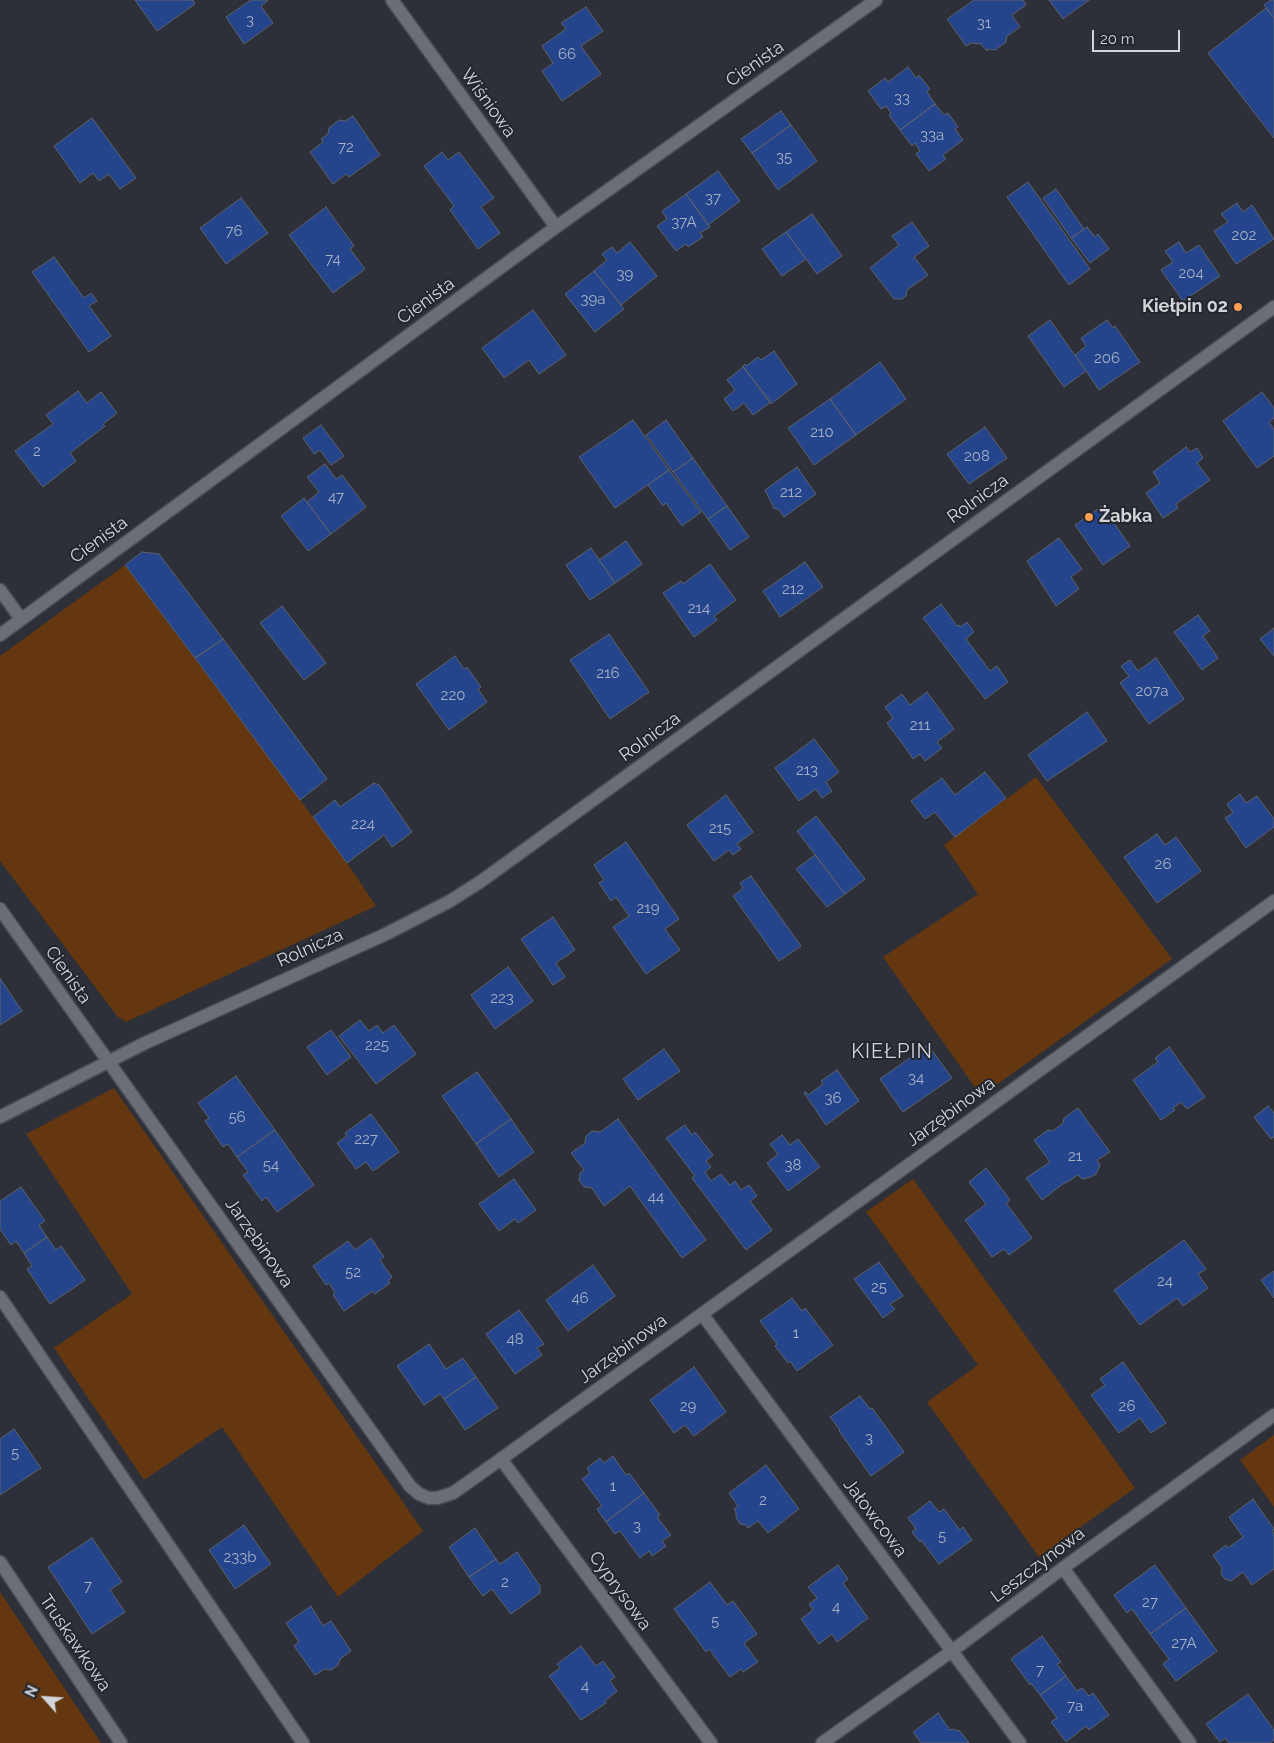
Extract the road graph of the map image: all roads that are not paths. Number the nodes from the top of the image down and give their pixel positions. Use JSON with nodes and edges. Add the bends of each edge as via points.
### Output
{"nodes":[{"id":1,"x":392,"y":0,"type":"edge"},
{"id":2,"x":876,"y":0,"type":"edge"},
{"id":3,"x":556,"y":227,"type":"junction"},
{"id":4,"x":1274,"y":307,"type":"edge"},
{"id":5,"x":0,"y":590,"type":"edge"},
{"id":6,"x":21,"y":619,"type":"junction"},
{"id":7,"x":0,"y":635,"type":"edge"},
{"id":8,"x":1274,"y":901,"type":"edge"},
{"id":9,"x":0,"y":909,"type":"edge"},
{"id":10,"x":108,"y":1062,"type":"junction"},
{"id":11,"x":0,"y":1117,"type":"edge"},
{"id":12,"x":0,"y":1297,"type":"edge"},
{"id":13,"x":702,"y":1314,"type":"junction"},
{"id":14,"x":1274,"y":1415,"type":"edge"},
{"id":15,"x":502,"y":1459,"type":"junction"},
{"id":16,"x":0,"y":1562,"type":"edge"},
{"id":17,"x":1062,"y":1568,"type":"junction"},
{"id":18,"x":952,"y":1651,"type":"junction"},
{"id":19,"x":121,"y":1743,"type":"edge"},
{"id":20,"x":303,"y":1743,"type":"edge"},
{"id":21,"x":711,"y":1743,"type":"edge"},
{"id":22,"x":822,"y":1743,"type":"edge"},
{"id":23,"x":1020,"y":1743,"type":"edge"},
{"id":24,"x":1190,"y":1743,"type":"edge"}],
"edges":[{"from":1,"to":3,"type":"street","name":"Wiśniowa"},
{"from":2,"to":3,"type":"street","name":"Cienista"},
{"from":3,"to":6,"type":"street","name":"Cienista"},
{"from":4,"to":10,"type":"street","name":"Rolnicza","via":[[480,882],[386,934]]},
{"from":5,"to":6,"type":"street"},
{"from":6,"to":7,"type":"street","name":"Cienista"},
{"from":8,"to":13,"type":"street","name":"Jarzębinowa"},
{"from":9,"to":10,"type":"street","name":"Cienista"},
{"from":10,"to":11,"type":"street","name":"Rolnicza"},
{"from":10,"to":15,"type":"street","name":"Jarzębinowa","via":[[410,1486],[419,1494],[437,1498],[453,1493]]},
{"from":12,"to":20,"type":"street"},
{"from":13,"to":15,"type":"street","name":"Jarzębinowa"},
{"from":13,"to":18,"type":"street","name":"Jałowcowa"},
{"from":14,"to":17,"type":"street","name":"Leszczynowa"},
{"from":15,"to":21,"type":"street","name":"Cyprysowa"},
{"from":16,"to":19,"type":"street","name":"Truskawkowa"},
{"from":17,"to":18,"type":"street","name":"Leszczynowa"},
{"from":17,"to":24,"type":"street"},
{"from":18,"to":22,"type":"street","name":"Leszczynowa"},
{"from":18,"to":23,"type":"street","name":"Jałowcowa"}]}
